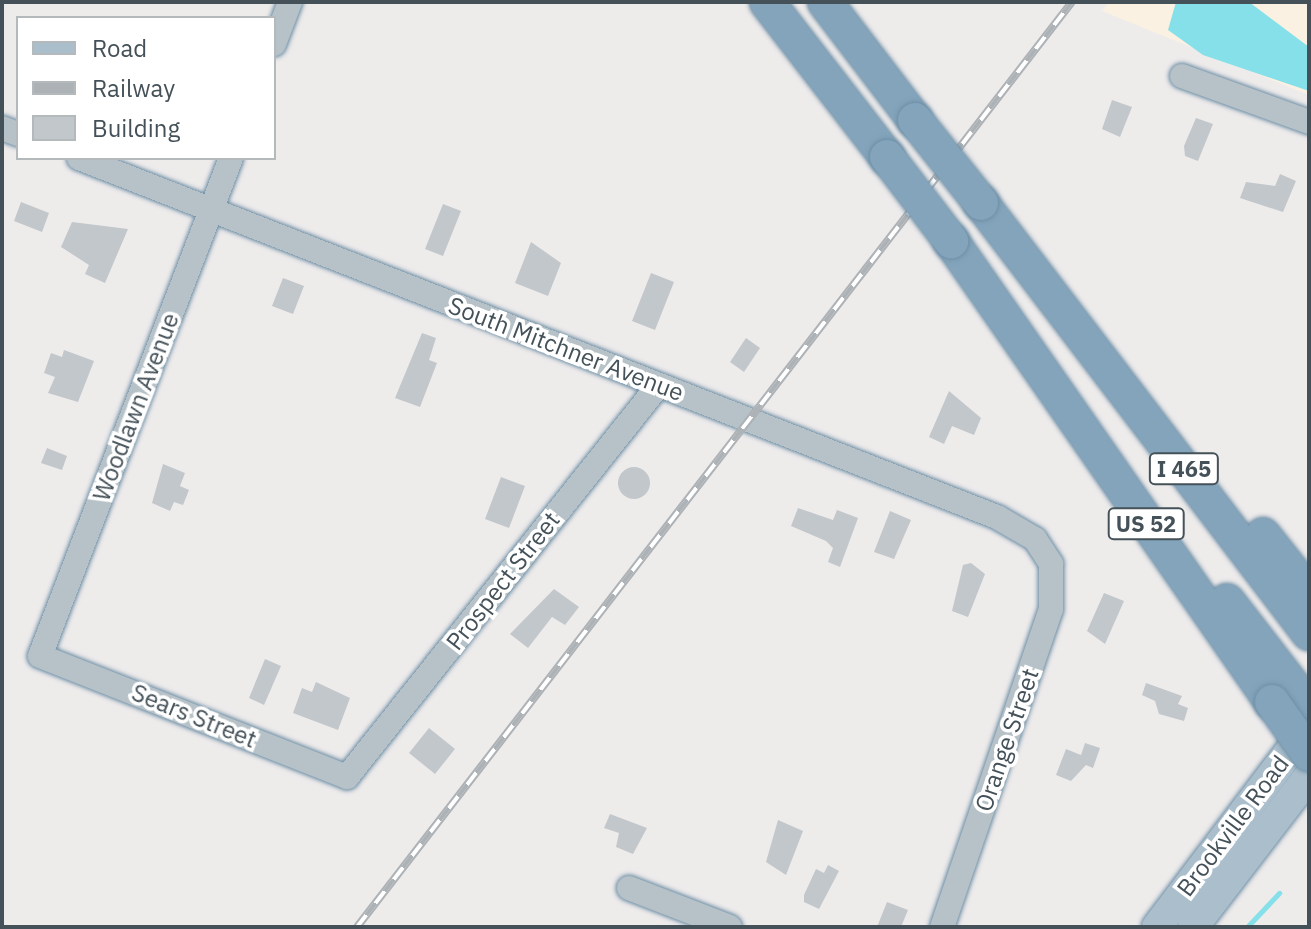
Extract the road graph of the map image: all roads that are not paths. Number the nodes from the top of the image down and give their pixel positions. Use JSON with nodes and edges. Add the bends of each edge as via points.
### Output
{"nodes":[{"id":1,"x":290,"y":2,"type":"edge"},
{"id":2,"x":767,"y":2,"type":"edge"},
{"id":3,"x":825,"y":2,"type":"edge"},
{"id":4,"x":276,"y":39,"type":"edge"},
{"id":5,"x":1182,"y":76,"type":"dead end"},
{"id":6,"x":1309,"y":122,"type":"edge"},
{"id":7,"x":84,"y":160,"type":"edge"},
{"id":8,"x":230,"y":160,"type":"edge"},
{"id":9,"x":212,"y":210,"type":"junction"},
{"id":10,"x":1062,"y":302,"type":"junction"},
{"id":11,"x":658,"y":386,"type":"junction"},
{"id":12,"x":1045,"y":552,"type":"joint"},
{"id":13,"x":1309,"y":593,"type":"edge"},
{"id":14,"x":1309,"y":633,"type":"edge"},
{"id":15,"x":40,"y":656,"type":"joint"},
{"id":16,"x":1290,"y":697,"type":"edge"},
{"id":17,"x":1309,"y":726,"type":"edge"},
{"id":18,"x":1309,"y":754,"type":"edge"},
{"id":19,"x":1309,"y":776,"type":"edge"},
{"id":20,"x":347,"y":777,"type":"joint"},
{"id":21,"x":629,"y":888,"type":"dead end"},
{"id":22,"x":730,"y":927,"type":"edge"},
{"id":23,"x":942,"y":927,"type":"edge"},
{"id":24,"x":1157,"y":927,"type":"edge"},
{"id":25,"x":1193,"y":927,"type":"edge"}],
"edges":[{"from":1,"to":4,"type":"street"},
{"from":2,"to":16,"type":"highway","number":"US 52","bridge":true},
{"from":3,"to":10,"type":"highway","number":"I 465","bridge":true},
{"from":5,"to":6,"type":"street"},
{"from":7,"to":9,"type":"street","name":"South Mitchner Avenue"},
{"from":8,"to":9,"type":"street","name":"Woodlawn Avenue"},
{"from":9,"to":11,"type":"street","name":"South Mitchner Avenue"},
{"from":9,"to":15,"type":"street","name":"Woodlawn Avenue"},
{"from":10,"to":13,"type":"highway","via":[[1140,381]]},
{"from":10,"to":14,"type":"highway","number":"I 465"},
{"from":11,"to":12,"type":"street","name":"South Mitchner Avenue","via":[[997,517]]},
{"from":11,"to":20,"type":"street","name":"Prospect Street"},
{"from":12,"to":23,"type":"street","name":"Orange Street","via":[[1054,577],[1051,609]]},
{"from":15,"to":20,"type":"street","name":"Sears Street"},
{"from":16,"to":18,"type":"highway","number":"US 52","bridge":true},
{"from":17,"to":24,"type":"main road","name":"Brookville Road"},
{"from":19,"to":25,"type":"main road","name":"Brookville Road"},
{"from":21,"to":22,"type":"street"}]}
